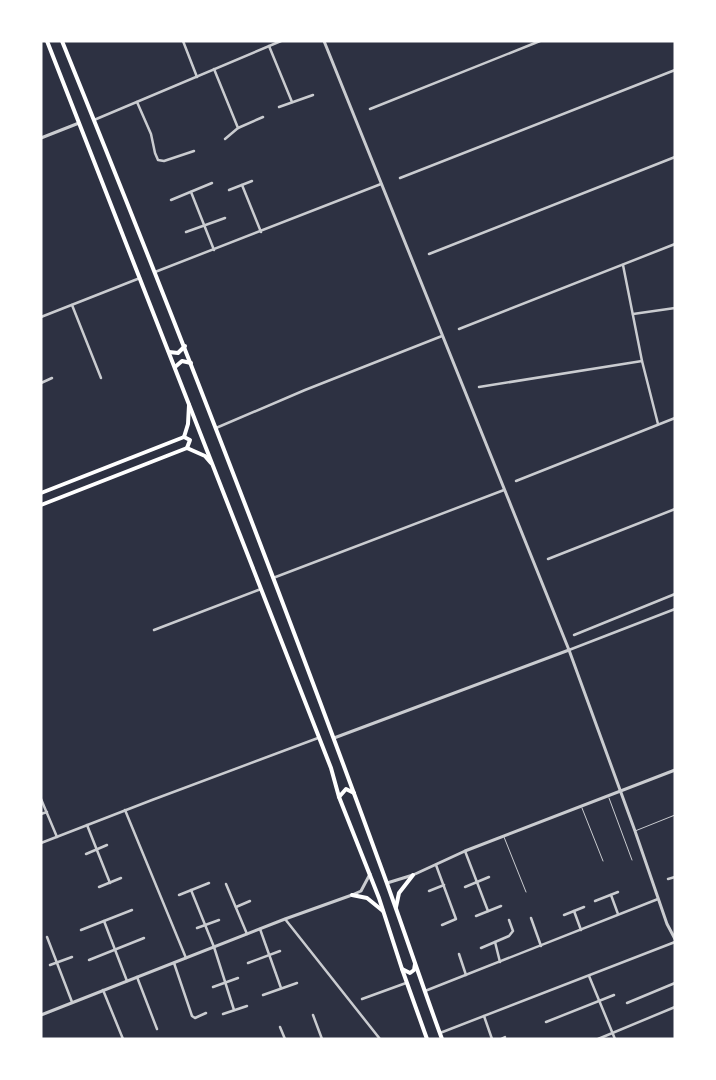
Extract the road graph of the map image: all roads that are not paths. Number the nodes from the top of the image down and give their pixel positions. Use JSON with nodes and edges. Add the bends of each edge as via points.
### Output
{"nodes":[{"id":1,"x":47,"y":41,"type":"edge"},
{"id":2,"x":62,"y":41,"type":"edge"},
{"id":3,"x":183,"y":41,"type":"edge"},
{"id":4,"x":281,"y":41,"type":"edge"},
{"id":5,"x":324,"y":41,"type":"edge"},
{"id":6,"x":540,"y":41,"type":"edge"},
{"id":7,"x":269,"y":46,"type":"junction"},
{"id":8,"x":214,"y":69,"type":"junction"},
{"id":9,"x":675,"y":70,"type":"edge"},
{"id":10,"x":197,"y":77,"type":"junction"},
{"id":11,"x":313,"y":95,"type":"dead end"},
{"id":12,"x":137,"y":102,"type":"junction"},
{"id":13,"x":292,"y":102,"type":"junction"},
{"id":14,"x":279,"y":107,"type":"dead end"},
{"id":15,"x":370,"y":109,"type":"dead end"},
{"id":16,"x":263,"y":118,"type":"dead end"},
{"id":17,"x":94,"y":120,"type":"junction"},
{"id":18,"x":79,"y":123,"type":"junction"},
{"id":19,"x":238,"y":128,"type":"junction"},
{"id":20,"x":41,"y":138,"type":"edge"},
{"id":21,"x":225,"y":138,"type":"dead end"},
{"id":22,"x":194,"y":151,"type":"dead end"},
{"id":23,"x":675,"y":157,"type":"edge"},
{"id":24,"x":400,"y":178,"type":"dead end"},
{"id":25,"x":252,"y":181,"type":"dead end"},
{"id":26,"x":212,"y":183,"type":"dead end"},
{"id":27,"x":381,"y":184,"type":"junction"},
{"id":28,"x":242,"y":185,"type":"junction"},
{"id":29,"x":229,"y":190,"type":"dead end"},
{"id":30,"x":190,"y":192,"type":"junction"},
{"id":31,"x":171,"y":200,"type":"dead end"},
{"id":32,"x":225,"y":218,"type":"dead end"},
{"id":33,"x":204,"y":226,"type":"junction"},
{"id":34,"x":186,"y":232,"type":"dead end"},
{"id":35,"x":261,"y":232,"type":"junction"},
{"id":36,"x":675,"y":244,"type":"edge"},
{"id":37,"x":214,"y":250,"type":"junction"},
{"id":38,"x":429,"y":254,"type":"dead end"},
{"id":39,"x":623,"y":265,"type":"junction"},
{"id":40,"x":156,"y":272,"type":"junction"},
{"id":41,"x":140,"y":278,"type":"junction"},
{"id":42,"x":72,"y":305,"type":"junction"},
{"id":43,"x":675,"y":308,"type":"edge"},
{"id":44,"x":633,"y":314,"type":"junction"},
{"id":45,"x":41,"y":317,"type":"edge"},
{"id":46,"x":458,"y":329,"type":"dead end"},
{"id":47,"x":442,"y":336,"type":"junction"},
{"id":48,"x":184,"y":346,"type":"junction"},
{"id":49,"x":169,"y":352,"type":"junction"},
{"id":50,"x":642,"y":361,"type":"junction"},
{"id":51,"x":191,"y":363,"type":"junction"},
{"id":52,"x":175,"y":367,"type":"junction"},
{"id":53,"x":52,"y":378,"type":"dead end"},
{"id":54,"x":101,"y":378,"type":"dead end"},
{"id":55,"x":41,"y":383,"type":"edge"},
{"id":56,"x":479,"y":387,"type":"dead end"},
{"id":57,"x":188,"y":402,"type":"junction"},
{"id":58,"x":675,"y":418,"type":"edge"},
{"id":59,"x":658,"y":424,"type":"junction"},
{"id":60,"x":216,"y":428,"type":"junction"},
{"id":61,"x":184,"y":437,"type":"junction"},
{"id":62,"x":187,"y":448,"type":"junction"},
{"id":63,"x":212,"y":465,"type":"junction"},
{"id":64,"x":516,"y":481,"type":"dead end"},
{"id":65,"x":504,"y":490,"type":"junction"},
{"id":66,"x":41,"y":494,"type":"edge"},
{"id":67,"x":41,"y":505,"type":"edge"},
{"id":68,"x":675,"y":509,"type":"edge"},
{"id":69,"x":548,"y":559,"type":"dead end"},
{"id":70,"x":273,"y":578,"type":"junction"},
{"id":71,"x":261,"y":589,"type":"junction"},
{"id":72,"x":675,"y":594,"type":"edge"},
{"id":73,"x":675,"y":609,"type":"edge"},
{"id":74,"x":154,"y":630,"type":"dead end"},
{"id":75,"x":574,"y":635,"type":"dead end"},
{"id":76,"x":569,"y":650,"type":"junction"},
{"id":77,"x":318,"y":738,"type":"junction"},
{"id":78,"x":334,"y":738,"type":"junction"},
{"id":79,"x":675,"y":770,"type":"edge"},
{"id":80,"x":619,"y":790,"type":"junction"},
{"id":81,"x":354,"y":793,"type":"junction"},
{"id":82,"x":608,"y":795,"type":"junction"},
{"id":83,"x":339,"y":797,"type":"junction"},
{"id":84,"x":41,"y":799,"type":"edge"},
{"id":85,"x":581,"y":805,"type":"junction"},
{"id":86,"x":126,"y":810,"type":"junction"},
{"id":87,"x":47,"y":812,"type":"junction"},
{"id":88,"x":41,"y":814,"type":"edge"},
{"id":89,"x":675,"y":815,"type":"edge"},
{"id":90,"x":87,"y":825,"type":"junction"},
{"id":91,"x":635,"y":831,"type":"junction"},
{"id":92,"x":503,"y":836,"type":"junction"},
{"id":93,"x":57,"y":837,"type":"junction"},
{"id":94,"x":41,"y":843,"type":"edge"},
{"id":95,"x":107,"y":845,"type":"dead end"},
{"id":96,"x":97,"y":850,"type":"junction"},
{"id":97,"x":465,"y":851,"type":"junction"},
{"id":98,"x":86,"y":854,"type":"dead end"},
{"id":99,"x":632,"y":860,"type":"dead end"},
{"id":100,"x":604,"y":861,"type":"dead end"},
{"id":101,"x":436,"y":863,"type":"junction"},
{"id":102,"x":370,"y":874,"type":"junction"},
{"id":103,"x":413,"y":875,"type":"junction"},
{"id":104,"x":489,"y":877,"type":"dead end"},
{"id":105,"x":675,"y":877,"type":"edge"},
{"id":106,"x":121,"y":878,"type":"dead end"},
{"id":107,"x":668,"y":879,"type":"dead end"},
{"id":108,"x":477,"y":882,"type":"junction"},
{"id":109,"x":110,"y":883,"type":"junction"},
{"id":110,"x":209,"y":883,"type":"dead end"},
{"id":111,"x":387,"y":883,"type":"junction"},
{"id":112,"x":226,"y":884,"type":"dead end"},
{"id":113,"x":444,"y":885,"type":"junction"},
{"id":114,"x":99,"y":887,"type":"dead end"},
{"id":115,"x":465,"y":887,"type":"dead end"},
{"id":116,"x":190,"y":890,"type":"junction"},
{"id":117,"x":429,"y":891,"type":"dead end"},
{"id":118,"x":526,"y":892,"type":"dead end"},
{"id":119,"x":618,"y":892,"type":"dead end"},
{"id":120,"x":178,"y":895,"type":"dead end"},
{"id":121,"x":352,"y":895,"type":"junction"},
{"id":122,"x":611,"y":895,"type":"junction"},
{"id":123,"x":658,"y":899,"type":"junction"},
{"id":124,"x":250,"y":901,"type":"dead end"},
{"id":125,"x":595,"y":901,"type":"dead end"},
{"id":126,"x":501,"y":906,"type":"dead end"},
{"id":127,"x":236,"y":907,"type":"junction"},
{"id":128,"x":396,"y":907,"type":"junction"},
{"id":129,"x":584,"y":907,"type":"dead end"},
{"id":130,"x":132,"y":910,"type":"dead end"},
{"id":131,"x":488,"y":911,"type":"junction"},
{"id":132,"x":574,"y":912,"type":"junction"},
{"id":133,"x":384,"y":913,"type":"junction"},
{"id":134,"x":618,"y":914,"type":"junction"},
{"id":135,"x":564,"y":915,"type":"dead end"},
{"id":136,"x":476,"y":916,"type":"dead end"},
{"id":137,"x":531,"y":918,"type":"dead end"},
{"id":138,"x":285,"y":919,"type":"junction"},
{"id":139,"x":219,"y":920,"type":"dead end"},
{"id":140,"x":510,"y":920,"type":"dead end"},
{"id":141,"x":104,"y":921,"type":"junction"},
{"id":142,"x":205,"y":925,"type":"junction"},
{"id":143,"x":442,"y":925,"type":"dead end"},
{"id":144,"x":197,"y":928,"type":"dead end"},
{"id":145,"x":260,"y":929,"type":"junction"},
{"id":146,"x":81,"y":930,"type":"dead end"},
{"id":147,"x":580,"y":930,"type":"junction"},
{"id":148,"x":247,"y":934,"type":"junction"},
{"id":149,"x":47,"y":937,"type":"dead end"},
{"id":150,"x":144,"y":938,"type":"dead end"},
{"id":151,"x":675,"y":941,"type":"edge"},
{"id":152,"x":494,"y":942,"type":"junction"},
{"id":153,"x":541,"y":946,"type":"junction"},
{"id":154,"x":214,"y":947,"type":"junction"},
{"id":155,"x":481,"y":948,"type":"dead end"},
{"id":156,"x":115,"y":950,"type":"junction"},
{"id":157,"x":280,"y":951,"type":"dead end"},
{"id":158,"x":459,"y":954,"type":"dead end"},
{"id":159,"x":269,"y":955,"type":"junction"},
{"id":160,"x":72,"y":957,"type":"dead end"},
{"id":161,"x":186,"y":958,"type":"junction"},
{"id":162,"x":89,"y":960,"type":"dead end"},
{"id":163,"x":56,"y":962,"type":"junction"},
{"id":164,"x":500,"y":962,"type":"junction"},
{"id":165,"x":174,"y":963,"type":"junction"},
{"id":166,"x":248,"y":963,"type":"dead end"},
{"id":167,"x":415,"y":963,"type":"junction"},
{"id":168,"x":50,"y":965,"type":"dead end"},
{"id":169,"x":402,"y":969,"type":"junction"},
{"id":170,"x":466,"y":975,"type":"junction"},
{"id":171,"x":589,"y":976,"type":"junction"},
{"id":172,"x":137,"y":977,"type":"junction"},
{"id":173,"x":238,"y":978,"type":"dead end"},
{"id":174,"x":127,"y":981,"type":"junction"},
{"id":175,"x":407,"y":982,"type":"junction"},
{"id":176,"x":225,"y":983,"type":"junction"},
{"id":177,"x":297,"y":983,"type":"dead end"},
{"id":178,"x":675,"y":983,"type":"edge"},
{"id":179,"x":213,"y":987,"type":"dead end"},
{"id":180,"x":281,"y":988,"type":"junction"},
{"id":181,"x":103,"y":990,"type":"junction"},
{"id":182,"x":425,"y":991,"type":"junction"},
{"id":183,"x":263,"y":995,"type":"dead end"},
{"id":184,"x":614,"y":995,"type":"dead end"},
{"id":185,"x":362,"y":999,"type":"dead end"},
{"id":186,"x":599,"y":1001,"type":"junction"},
{"id":187,"x":72,"y":1002,"type":"junction"},
{"id":188,"x":627,"y":1002,"type":"dead end"},
{"id":189,"x":247,"y":1006,"type":"dead end"},
{"id":190,"x":675,"y":1007,"type":"edge"},
{"id":191,"x":234,"y":1010,"type":"junction"},
{"id":192,"x":206,"y":1013,"type":"dead end"},
{"id":193,"x":223,"y":1014,"type":"dead end"},
{"id":194,"x":313,"y":1014,"type":"dead end"},
{"id":195,"x":41,"y":1015,"type":"edge"},
{"id":196,"x":484,"y":1016,"type":"junction"},
{"id":197,"x":546,"y":1022,"type":"dead end"},
{"id":198,"x":280,"y":1027,"type":"dead end"},
{"id":199,"x":157,"y":1029,"type":"dead end"},
{"id":200,"x":612,"y":1033,"type":"junction"},
{"id":201,"x":440,"y":1034,"type":"junction"},
{"id":202,"x":506,"y":1037,"type":"dead end"},
{"id":203,"x":426,"y":1038,"type":"edge"},
{"id":204,"x":123,"y":1039,"type":"edge"},
{"id":205,"x":285,"y":1039,"type":"edge"},
{"id":206,"x":322,"y":1039,"type":"edge"},
{"id":207,"x":380,"y":1039,"type":"edge"},
{"id":208,"x":442,"y":1039,"type":"edge"},
{"id":209,"x":492,"y":1039,"type":"edge"},
{"id":210,"x":501,"y":1039,"type":"edge"},
{"id":211,"x":598,"y":1039,"type":"edge"},
{"id":212,"x":615,"y":1039,"type":"edge"}],
"edges":[{"from":1,"to":18,"type":"main road"},
{"from":2,"to":17,"type":"main road"},
{"from":3,"to":10,"type":"street"},
{"from":4,"to":7,"type":"street"},
{"from":5,"to":27,"type":"street"},
{"from":6,"to":15,"type":"street"},
{"from":7,"to":8,"type":"street"},
{"from":7,"to":13,"type":"street"},
{"from":8,"to":10,"type":"street"},
{"from":8,"to":19,"type":"street"},
{"from":9,"to":24,"type":"street"},
{"from":10,"to":12,"type":"street"},
{"from":11,"to":13,"type":"street"},
{"from":12,"to":17,"type":"street"},
{"from":12,"to":22,"type":"street","via":[[158,160],[164,162]]},
{"from":13,"to":14,"type":"street"},
{"from":16,"to":19,"type":"street"},
{"from":17,"to":40,"type":"main road"},
{"from":18,"to":20,"type":"street"},
{"from":18,"to":41,"type":"main road"},
{"from":19,"to":21,"type":"street"},
{"from":23,"to":38,"type":"street"},
{"from":25,"to":28,"type":"street"},
{"from":26,"to":30,"type":"street"},
{"from":27,"to":35,"type":"street"},
{"from":27,"to":47,"type":"street"},
{"from":28,"to":29,"type":"street"},
{"from":28,"to":35,"type":"street"},
{"from":30,"to":31,"type":"street"},
{"from":30,"to":33,"type":"street"},
{"from":32,"to":33,"type":"street"},
{"from":33,"to":34,"type":"street"},
{"from":33,"to":37,"type":"street"},
{"from":35,"to":37,"type":"street"},
{"from":36,"to":39,"type":"street"},
{"from":37,"to":40,"type":"street"},
{"from":39,"to":44,"type":"street"},
{"from":39,"to":46,"type":"street"},
{"from":40,"to":48,"type":"main road"},
{"from":41,"to":42,"type":"street"},
{"from":41,"to":49,"type":"main road"},
{"from":42,"to":45,"type":"street"},
{"from":42,"to":54,"type":"street"},
{"from":43,"to":44,"type":"street"},
{"from":44,"to":50,"type":"street"},
{"from":47,"to":60,"type":"street"},
{"from":47,"to":65,"type":"street"},
{"from":48,"to":49,"type":"main road","via":[[178,353]]},
{"from":48,"to":51,"type":"main road"},
{"from":49,"to":52,"type":"main road"},
{"from":50,"to":56,"type":"street"},
{"from":50,"to":59,"type":"street"},
{"from":51,"to":52,"type":"main road","via":[[182,361]]},
{"from":51,"to":60,"type":"main road"},
{"from":52,"to":57,"type":"main road"},
{"from":53,"to":55,"type":"street"},
{"from":57,"to":61,"type":"main road"},
{"from":57,"to":63,"type":"main road"},
{"from":58,"to":59,"type":"street"},
{"from":59,"to":64,"type":"street"},
{"from":60,"to":70,"type":"main road"},
{"from":61,"to":62,"type":"main road","via":[[190,440]]},
{"from":61,"to":66,"type":"main road"},
{"from":62,"to":63,"type":"main road","via":[[205,456]]},
{"from":62,"to":67,"type":"main road"},
{"from":63,"to":71,"type":"main road"},
{"from":65,"to":70,"type":"street"},
{"from":65,"to":76,"type":"street"},
{"from":68,"to":69,"type":"street"},
{"from":70,"to":78,"type":"main road"},
{"from":71,"to":74,"type":"street"},
{"from":71,"to":77,"type":"main road"},
{"from":72,"to":75,"type":"street"},
{"from":73,"to":76,"type":"street"},
{"from":76,"to":78,"type":"street"},
{"from":76,"to":80,"type":"street"},
{"from":77,"to":83,"type":"main road"},
{"from":77,"to":86,"type":"street"},
{"from":78,"to":81,"type":"main road"},
{"from":79,"to":80,"type":"street"},
{"from":80,"to":82,"type":"street"},
{"from":80,"to":91,"type":"street"},
{"from":81,"to":83,"type":"main road","via":[[346,789]]},
{"from":81,"to":111,"type":"main road"},
{"from":82,"to":85,"type":"street"},
{"from":82,"to":99,"type":"lane"},
{"from":83,"to":102,"type":"main road"},
{"from":84,"to":87,"type":"street"},
{"from":85,"to":92,"type":"street"},
{"from":85,"to":100,"type":"lane"},
{"from":86,"to":90,"type":"street"},
{"from":86,"to":161,"type":"street"},
{"from":87,"to":88,"type":"street"},
{"from":87,"to":93,"type":"street"},
{"from":89,"to":91,"type":"lane"},
{"from":90,"to":93,"type":"street"},
{"from":90,"to":96,"type":"street"},
{"from":91,"to":123,"type":"street"},
{"from":92,"to":97,"type":"street"},
{"from":92,"to":118,"type":"lane"},
{"from":93,"to":94,"type":"street"},
{"from":95,"to":96,"type":"street"},
{"from":96,"to":98,"type":"street"},
{"from":96,"to":109,"type":"street"},
{"from":97,"to":101,"type":"street"},
{"from":97,"to":108,"type":"street"},
{"from":101,"to":103,"type":"street"},
{"from":101,"to":113,"type":"street"},
{"from":102,"to":121,"type":"street","via":[[361,891]]},
{"from":102,"to":133,"type":"main road"},
{"from":103,"to":111,"type":"street"},
{"from":103,"to":128,"type":"main road","via":[[400,893]]},
{"from":104,"to":108,"type":"street"},
{"from":105,"to":107,"type":"street"},
{"from":106,"to":109,"type":"street"},
{"from":108,"to":115,"type":"street"},
{"from":108,"to":131,"type":"street"},
{"from":109,"to":114,"type":"street"},
{"from":110,"to":116,"type":"street"},
{"from":111,"to":128,"type":"main road"},
{"from":112,"to":127,"type":"street"},
{"from":113,"to":117,"type":"street"},
{"from":113,"to":143,"type":"street","via":[[456,919]]},
{"from":116,"to":120,"type":"street"},
{"from":116,"to":142,"type":"street"},
{"from":119,"to":122,"type":"street"},
{"from":121,"to":133,"type":"main road","via":[[367,898]]},
{"from":121,"to":138,"type":"street"},
{"from":122,"to":125,"type":"street"},
{"from":122,"to":134,"type":"street"},
{"from":123,"to":134,"type":"street"},
{"from":123,"to":151,"type":"street"},
{"from":124,"to":127,"type":"street"},
{"from":126,"to":131,"type":"street"},
{"from":127,"to":148,"type":"street"},
{"from":128,"to":167,"type":"main road"},
{"from":129,"to":132,"type":"street"},
{"from":130,"to":141,"type":"street"},
{"from":131,"to":136,"type":"street"},
{"from":132,"to":135,"type":"street"},
{"from":132,"to":147,"type":"street"},
{"from":133,"to":169,"type":"main road"},
{"from":134,"to":147,"type":"street"},
{"from":137,"to":153,"type":"street"},
{"from":138,"to":145,"type":"street"},
{"from":138,"to":207,"type":"street"},
{"from":139,"to":142,"type":"street"},
{"from":140,"to":152,"type":"street","via":[[514,931]]},
{"from":141,"to":146,"type":"street"},
{"from":141,"to":156,"type":"street"},
{"from":142,"to":144,"type":"street"},
{"from":142,"to":154,"type":"street"},
{"from":145,"to":148,"type":"street"},
{"from":145,"to":159,"type":"street"},
{"from":147,"to":153,"type":"street"},
{"from":148,"to":154,"type":"street"},
{"from":149,"to":163,"type":"street"},
{"from":150,"to":156,"type":"street"},
{"from":151,"to":171,"type":"street"},
{"from":152,"to":155,"type":"street"},
{"from":152,"to":164,"type":"street"},
{"from":153,"to":164,"type":"street"},
{"from":154,"to":161,"type":"street"},
{"from":154,"to":176,"type":"street"},
{"from":156,"to":162,"type":"street"},
{"from":156,"to":174,"type":"street"},
{"from":157,"to":159,"type":"street"},
{"from":158,"to":170,"type":"street"},
{"from":159,"to":166,"type":"street"},
{"from":159,"to":180,"type":"street"},
{"from":160,"to":163,"type":"street"},
{"from":161,"to":165,"type":"street"},
{"from":163,"to":168,"type":"street"},
{"from":163,"to":187,"type":"street"},
{"from":164,"to":170,"type":"street"},
{"from":165,"to":172,"type":"street"},
{"from":165,"to":192,"type":"street","via":[[192,1016],[195,1018]]},
{"from":167,"to":169,"type":"main road","via":[[410,973]]},
{"from":167,"to":182,"type":"main road"},
{"from":169,"to":175,"type":"main road"},
{"from":170,"to":182,"type":"street"},
{"from":171,"to":186,"type":"street"},
{"from":171,"to":196,"type":"street"},
{"from":172,"to":174,"type":"street"},
{"from":172,"to":199,"type":"street"},
{"from":173,"to":176,"type":"street"},
{"from":174,"to":181,"type":"street"},
{"from":175,"to":185,"type":"street"},
{"from":175,"to":203,"type":"main road"},
{"from":176,"to":179,"type":"street"},
{"from":176,"to":191,"type":"street"},
{"from":177,"to":180,"type":"street"},
{"from":178,"to":188,"type":"street"},
{"from":180,"to":183,"type":"street"},
{"from":181,"to":187,"type":"street"},
{"from":181,"to":204,"type":"street"},
{"from":182,"to":201,"type":"main road"},
{"from":184,"to":186,"type":"street"},
{"from":186,"to":197,"type":"street"},
{"from":186,"to":200,"type":"street"},
{"from":187,"to":195,"type":"street"},
{"from":189,"to":191,"type":"street"},
{"from":190,"to":200,"type":"street"},
{"from":191,"to":193,"type":"street"},
{"from":194,"to":206,"type":"street"},
{"from":196,"to":201,"type":"street"},
{"from":196,"to":209,"type":"street"},
{"from":198,"to":205,"type":"street"},
{"from":200,"to":211,"type":"street"},
{"from":200,"to":212,"type":"street"},
{"from":201,"to":208,"type":"main road"},
{"from":202,"to":210,"type":"street"}]}
